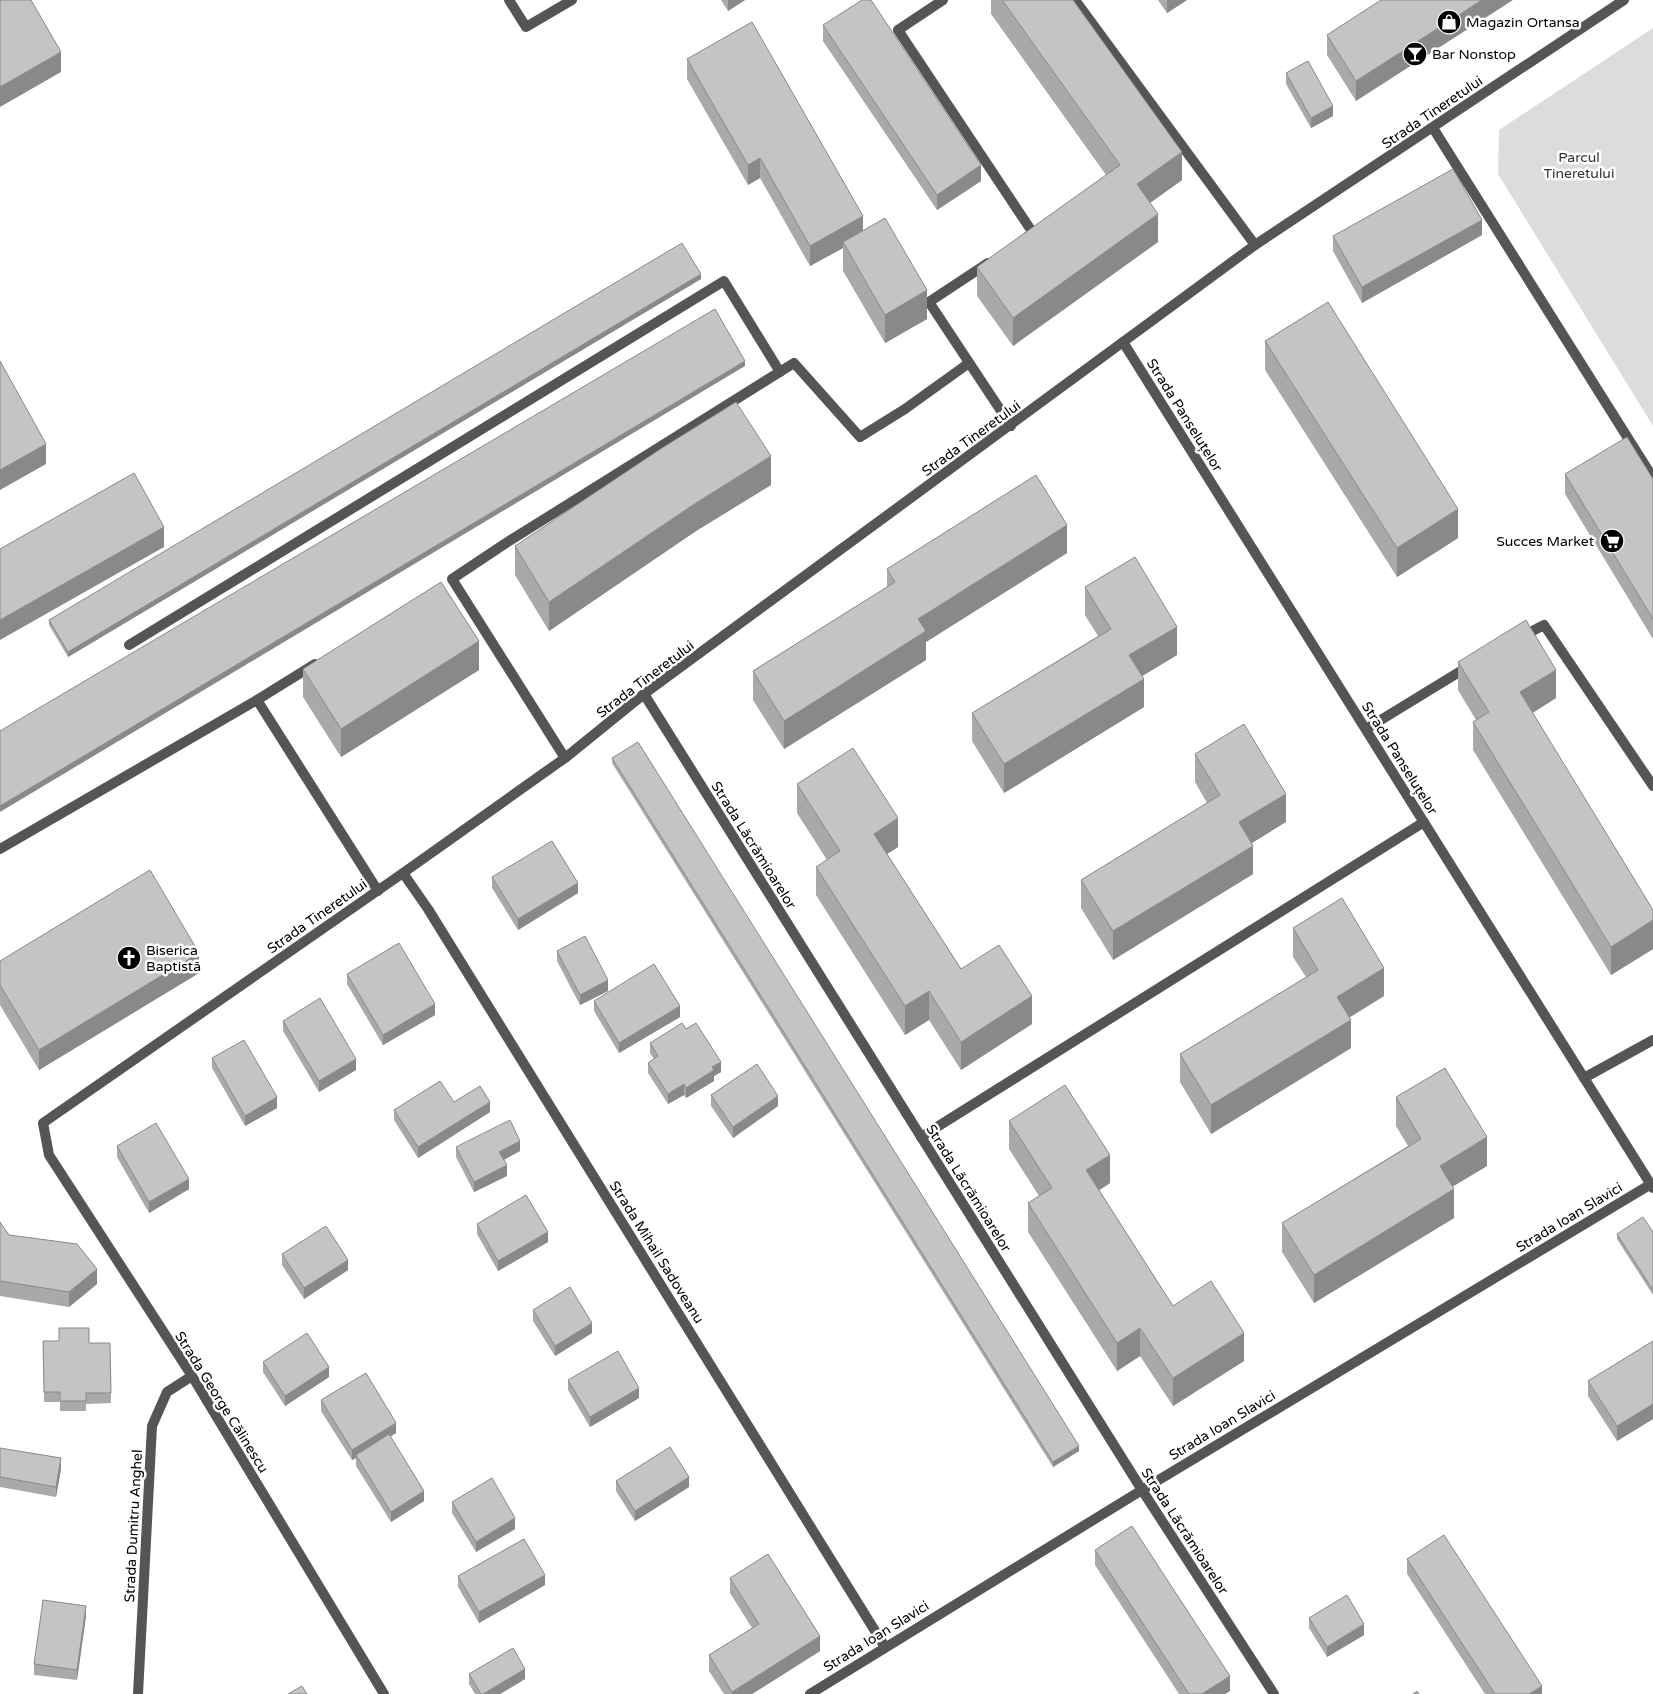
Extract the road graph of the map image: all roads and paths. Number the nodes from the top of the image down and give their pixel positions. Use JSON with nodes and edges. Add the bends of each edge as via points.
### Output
{"nodes":[{"id":1,"x":508,"y":0,"type":"edge"},
{"id":2,"x":572,"y":0,"type":"edge"},
{"id":3,"x":943,"y":0,"type":"edge"},
{"id":4,"x":1075,"y":0,"type":"edge"},
{"id":5,"x":1624,"y":0,"type":"edge"},
{"id":6,"x":1433,"y":128,"type":"junction"},
{"id":7,"x":1017,"y":244,"type":"edge"},
{"id":8,"x":1255,"y":245,"type":"junction"},
{"id":9,"x":993,"y":260,"type":"edge"},
{"id":10,"x":1123,"y":342,"type":"junction"},
{"id":11,"x":970,"y":364,"type":"junction"},
{"id":12,"x":780,"y":372,"type":"junction"},
{"id":13,"x":1011,"y":426,"type":"junction"},
{"id":14,"x":1653,"y":478,"type":"edge"},
{"id":15,"x":1511,"y":642,"type":"edge"},
{"id":16,"x":129,"y":644,"type":"dead end"},
{"id":17,"x":326,"y":657,"type":"edge"},
{"id":18,"x":1479,"y":660,"type":"edge"},
{"id":19,"x":644,"y":694,"type":"junction"},
{"id":20,"x":257,"y":700,"type":"junction"},
{"id":21,"x":1366,"y":730,"type":"junction"},
{"id":22,"x":565,"y":758,"type":"junction"},
{"id":23,"x":1653,"y":786,"type":"edge"},
{"id":24,"x":1424,"y":822,"type":"junction"},
{"id":25,"x":0,"y":850,"type":"edge"},
{"id":26,"x":403,"y":873,"type":"junction"},
{"id":27,"x":378,"y":890,"type":"junction"},
{"id":28,"x":1653,"y":1040,"type":"edge"},
{"id":29,"x":1584,"y":1078,"type":"junction"},
{"id":30,"x":43,"y":1122,"type":"joint"},
{"id":31,"x":921,"y":1137,"type":"junction"},
{"id":32,"x":1652,"y":1186,"type":"edge"},
{"id":33,"x":192,"y":1376,"type":"junction"},
{"id":34,"x":1142,"y":1490,"type":"junction"},
{"id":35,"x":885,"y":1647,"type":"junction"},
{"id":36,"x":138,"y":1694,"type":"edge"},
{"id":37,"x":384,"y":1694,"type":"edge"},
{"id":38,"x":810,"y":1694,"type":"edge"},
{"id":39,"x":1274,"y":1694,"type":"edge"}],
"edges":[{"from":1,"to":2,"type":"street","via":[[526,28]]},
{"from":3,"to":7,"type":"street","via":[[898,30],[1033,233]]},
{"from":4,"to":8,"type":"street"},
{"from":5,"to":6,"type":"street","name":"Strada Tineretului"},
{"from":6,"to":8,"type":"street","name":"Strada Tineretului"},
{"from":6,"to":14,"type":"street"},
{"from":8,"to":10,"type":"street","name":"Strada Tineretului"},
{"from":9,"to":11,"type":"street","via":[[929,302]]},
{"from":10,"to":13,"type":"street","name":"Strada Tineretului"},
{"from":10,"to":21,"type":"street","name":"Strada Panseluțelor"},
{"from":11,"to":12,"type":"street","via":[[860,437],[794,363]]},
{"from":11,"to":13,"type":"street"},
{"from":12,"to":16,"type":"street","via":[[724,281]]},
{"from":12,"to":22,"type":"street","via":[[447,582]]},
{"from":13,"to":19,"type":"street","name":"Strada Tineretului"},
{"from":15,"to":23,"type":"street","via":[[1544,626]]},
{"from":17,"to":20,"type":"street"},
{"from":18,"to":21,"type":"street"},
{"from":19,"to":22,"type":"street","name":"Strada Tineretului"},
{"from":19,"to":31,"type":"street","name":"Strada Lăcrămioarelor"},
{"from":20,"to":25,"type":"street"},
{"from":20,"to":27,"type":"street"},
{"from":21,"to":24,"type":"street","name":"Strada Panseluțelor"},
{"from":22,"to":26,"type":"street","name":"Strada Tineretului"},
{"from":24,"to":29,"type":"street","name":"Strada Panseluțelor"},
{"from":24,"to":31,"type":"street"},
{"from":26,"to":27,"type":"street","name":"Strada Tineretului"},
{"from":26,"to":35,"type":"street","name":"Strada Mihail Sadoveanu"},
{"from":27,"to":30,"type":"street","name":"Strada Tineretului"},
{"from":28,"to":29,"type":"street"},
{"from":29,"to":32,"type":"street","name":"Strada Panseluțelor"},
{"from":30,"to":33,"type":"street","name":"Strada George Călinescu","via":[[48,1155]]},
{"from":31,"to":34,"type":"street","name":"Strada Lăcrămioarelor"},
{"from":32,"to":34,"type":"street","name":"Strada Ioan Slavici"},
{"from":33,"to":36,"type":"street","name":"Strada Dumitru Anghel","via":[[167,1392],[152,1426]]},
{"from":33,"to":37,"type":"street","name":"Strada George Călinescu"},
{"from":34,"to":35,"type":"street","name":"Strada Ioan Slavici"},
{"from":34,"to":39,"type":"street","name":"Strada Lăcrămioarelor"},
{"from":35,"to":38,"type":"street","name":"Strada Ioan Slavici"}]}
